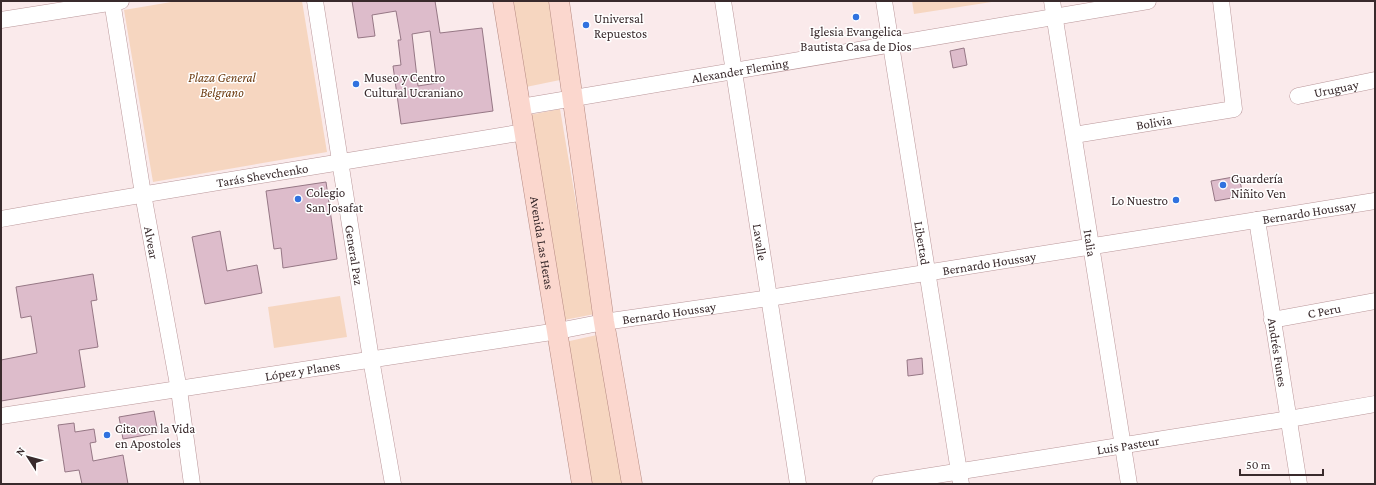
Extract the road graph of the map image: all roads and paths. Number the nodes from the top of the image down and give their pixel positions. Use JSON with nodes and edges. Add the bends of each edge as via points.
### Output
{"nodes":[{"id":1,"x":315,"y":1,"type":"edge"},
{"id":2,"x":503,"y":1,"type":"edge"},
{"id":3,"x":559,"y":1,"type":"edge"},
{"id":4,"x":722,"y":1,"type":"edge"},
{"id":5,"x":884,"y":1,"type":"edge"},
{"id":6,"x":1148,"y":1,"type":"edge"},
{"id":7,"x":1221,"y":1,"type":"edge"},
{"id":8,"x":115,"y":2,"type":"edge"},
{"id":9,"x":1054,"y":9,"type":"edge"},
{"id":10,"x":1,"y":20,"type":"edge"},
{"id":11,"x":890,"y":44,"type":"junction"},
{"id":12,"x":733,"y":71,"type":"junction"},
{"id":13,"x":1375,"y":80,"type":"edge"},
{"id":14,"x":1298,"y":96,"type":"dead end"},
{"id":15,"x":572,"y":98,"type":"junction"},
{"id":16,"x":521,"y":107,"type":"junction"},
{"id":17,"x":524,"y":132,"type":"junction"},
{"id":18,"x":1074,"y":135,"type":"junction"},
{"id":19,"x":340,"y":163,"type":"junction"},
{"id":20,"x":143,"y":194,"type":"junction"},
{"id":21,"x":1375,"y":201,"type":"edge"},
{"id":22,"x":1,"y":219,"type":"edge"},
{"id":23,"x":1257,"y":220,"type":"junction"},
{"id":24,"x":1092,"y":246,"type":"junction"},
{"id":25,"x":927,"y":272,"type":"junction"},
{"id":26,"x":769,"y":298,"type":"junction"},
{"id":27,"x":1375,"y":301,"type":"edge"},
{"id":28,"x":1272,"y":320,"type":"junction"},
{"id":29,"x":604,"y":322,"type":"junction"},
{"id":30,"x":558,"y":331,"type":"junction"},
{"id":31,"x":371,"y":360,"type":"junction"},
{"id":32,"x":179,"y":390,"type":"junction"},
{"id":33,"x":1375,"y":404,"type":"edge"},
{"id":34,"x":1,"y":416,"type":"edge"},
{"id":35,"x":1289,"y":419,"type":"junction"},
{"id":36,"x":1123,"y":446,"type":"junction"},
{"id":37,"x":960,"y":478,"type":"edge"},
{"id":38,"x":192,"y":484,"type":"edge"},
{"id":39,"x":392,"y":484,"type":"edge"},
{"id":40,"x":582,"y":484,"type":"edge"},
{"id":41,"x":632,"y":484,"type":"edge"},
{"id":42,"x":798,"y":484,"type":"edge"},
{"id":43,"x":880,"y":484,"type":"edge"},
{"id":44,"x":1129,"y":484,"type":"edge"},
{"id":45,"x":1299,"y":484,"type":"edge"}],
"edges":[{"from":1,"to":19,"type":"street","name":"General Paz"},
{"from":2,"to":16,"type":"main road","name":"Avenida Las Heras"},
{"from":3,"to":15,"type":"main road"},
{"from":4,"to":12,"type":"street","name":"Lavalle"},
{"from":5,"to":11,"type":"street","name":"Libertad"},
{"from":6,"to":9,"type":"street","name":"Alexander Fleming"},
{"from":7,"to":18,"type":"street","name":"Bolivia","via":[[1234,109]]},
{"from":8,"to":10,"type":"street"},
{"from":8,"to":20,"type":"street","name":"Alvear"},
{"from":9,"to":11,"type":"street","name":"Alexander Fleming"},
{"from":9,"to":18,"type":"street","name":"Italia"},
{"from":11,"to":12,"type":"street","name":"Alexander Fleming"},
{"from":11,"to":25,"type":"street","name":"Libertad"},
{"from":12,"to":15,"type":"street","name":"Alexander Fleming"},
{"from":12,"to":26,"type":"street","name":"Lavalle"},
{"from":13,"to":14,"type":"street","name":"Uruguay"},
{"from":15,"to":16,"type":"street","name":"Alexander Fleming"},
{"from":15,"to":29,"type":"main road"},
{"from":16,"to":17,"type":"main road","name":"Avenida Las Heras"},
{"from":17,"to":19,"type":"street","name":"Tarás Shevchenko"},
{"from":17,"to":30,"type":"main road","name":"Avenida Las Heras"},
{"from":18,"to":24,"type":"street","name":"Italia"},
{"from":19,"to":20,"type":"street","name":"Tarás Shevchenko"},
{"from":19,"to":31,"type":"street","name":"General Paz"},
{"from":20,"to":22,"type":"street","name":"Tarás Shevchenko"},
{"from":20,"to":32,"type":"street","name":"Alvear"},
{"from":21,"to":23,"type":"street","name":"Bernardo Houssay"},
{"from":23,"to":24,"type":"street","name":"Bernardo Houssay"},
{"from":23,"to":28,"type":"street","name":"Andrés Funes"},
{"from":24,"to":25,"type":"street","name":"Bernardo Houssay"},
{"from":24,"to":36,"type":"street","name":"Italia"},
{"from":25,"to":26,"type":"street","name":"Bernardo Houssay"},
{"from":25,"to":37,"type":"street","name":"Libertad"},
{"from":26,"to":29,"type":"street","name":"Bernardo Houssay"},
{"from":26,"to":42,"type":"street","name":"Lavalle"},
{"from":27,"to":28,"type":"street","name":"C Peru"},
{"from":28,"to":35,"type":"street","name":"Andrés Funes"},
{"from":29,"to":30,"type":"street","name":"López y Planes"},
{"from":29,"to":41,"type":"main road"},
{"from":30,"to":31,"type":"street","name":"López y Planes"},
{"from":30,"to":40,"type":"main road","name":"Avenida Las Heras"},
{"from":31,"to":32,"type":"street","name":"López y Planes"},
{"from":31,"to":39,"type":"street","name":"General Paz"},
{"from":32,"to":34,"type":"street","name":"López y Planes"},
{"from":32,"to":38,"type":"street","name":"Alvear"},
{"from":33,"to":35,"type":"street","name":"Luis Pasteur"},
{"from":35,"to":36,"type":"street","name":"Luis Pasteur"},
{"from":35,"to":45,"type":"street","name":"Andrés Funes"},
{"from":36,"to":37,"type":"street","name":"Luis Pasteur"},
{"from":36,"to":44,"type":"street","name":"Italia"},
{"from":37,"to":43,"type":"street","name":"Luis Pasteur"}]}
